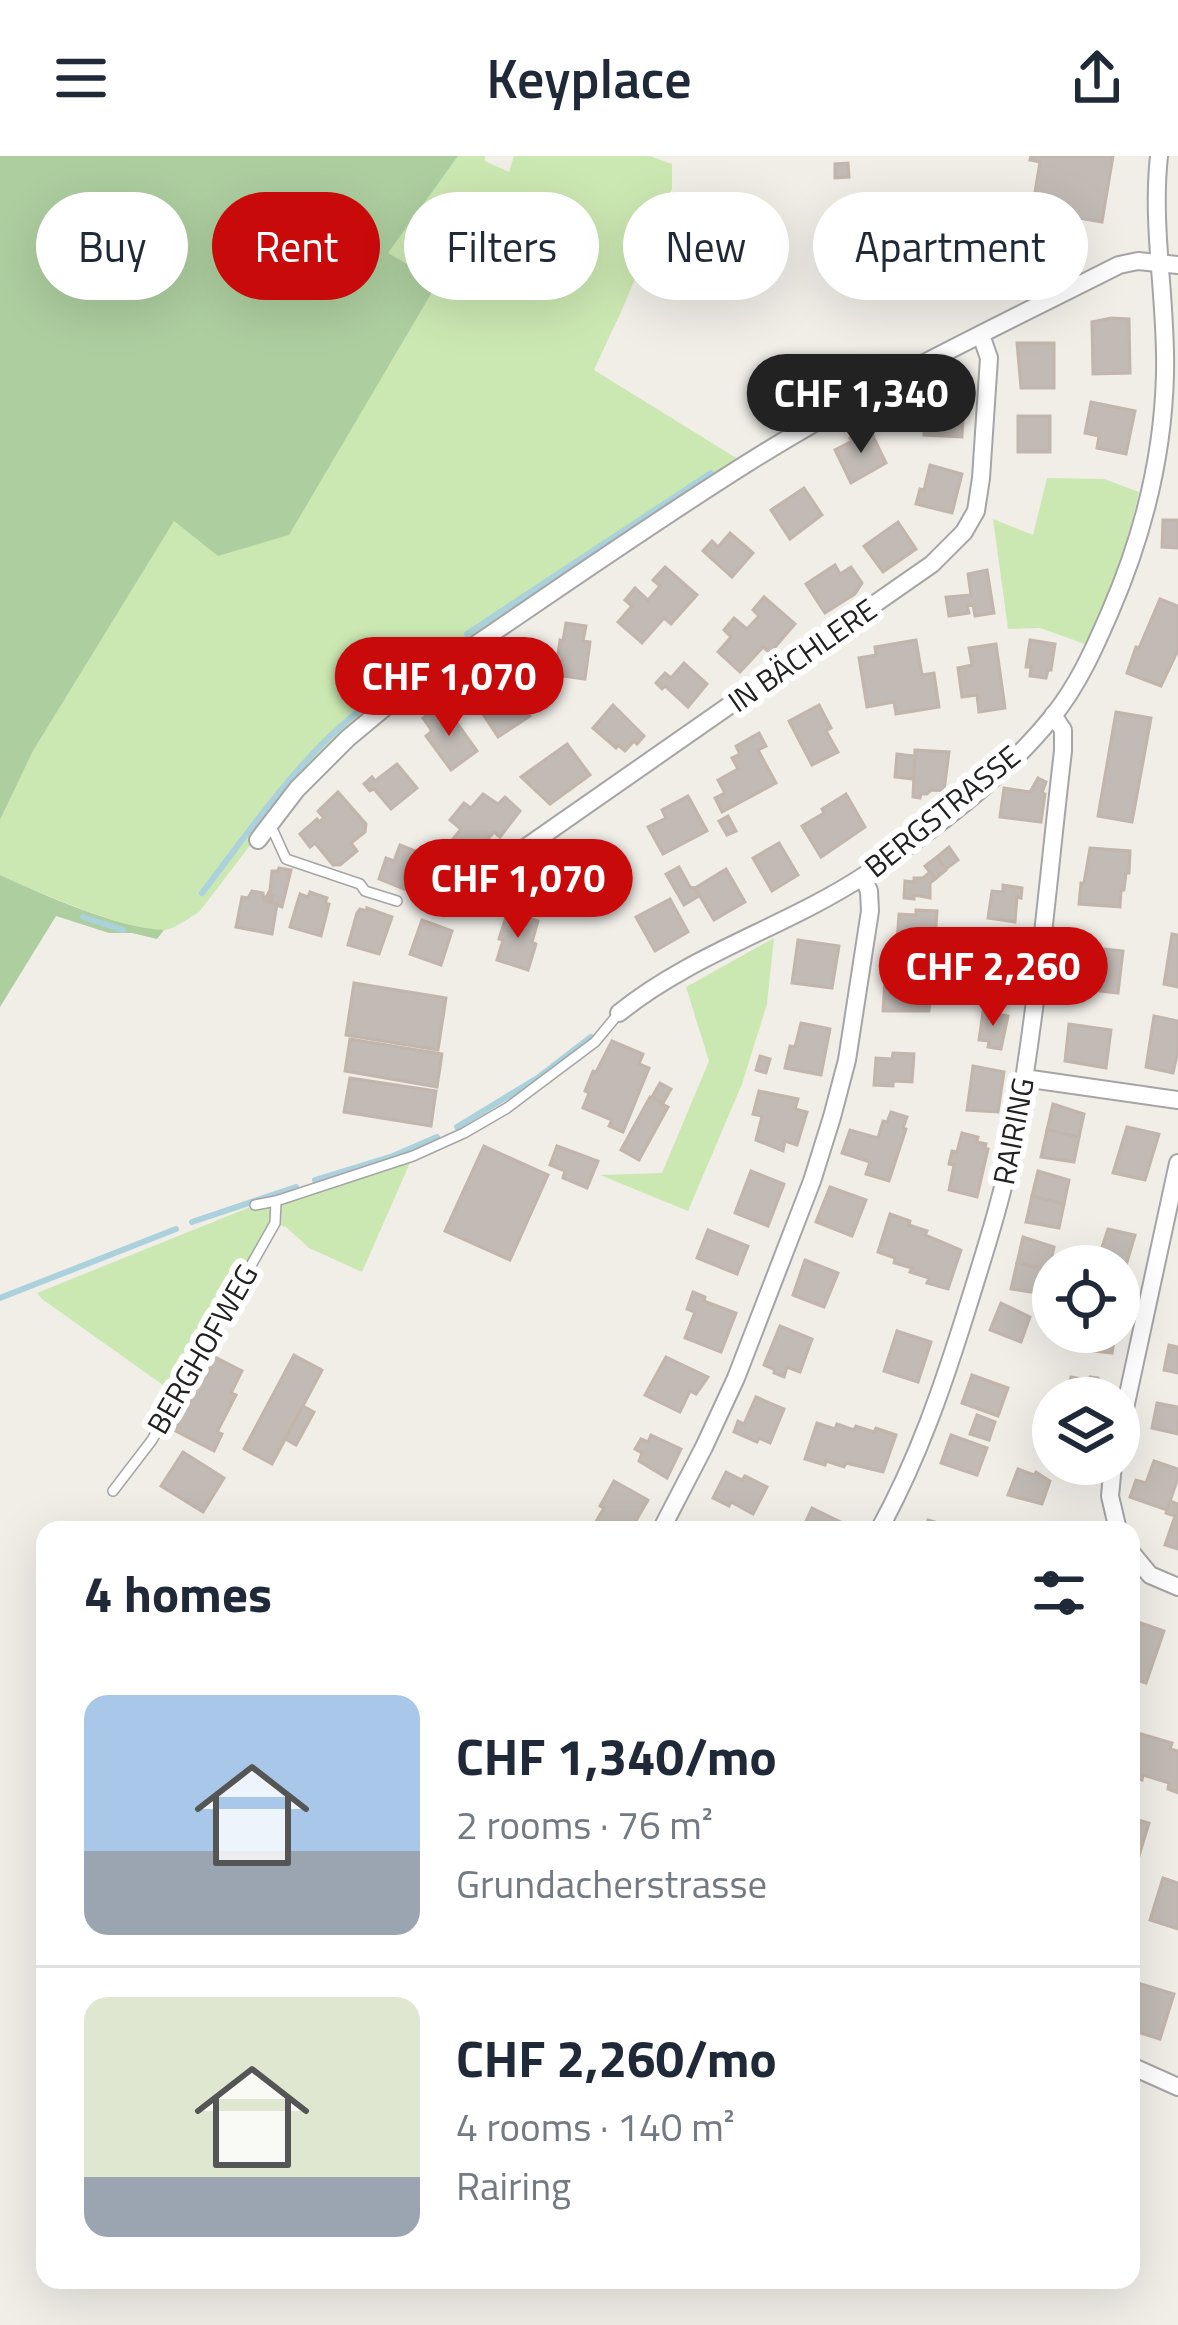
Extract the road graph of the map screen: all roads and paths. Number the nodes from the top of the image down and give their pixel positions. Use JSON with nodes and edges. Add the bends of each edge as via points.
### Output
{"nodes":[{"id":1,"x":1159,"y":156,"type":"edge"},
{"id":2,"x":1159,"y":262,"type":"junction"},
{"id":3,"x":1178,"y":265,"type":"edge"},
{"id":4,"x":981,"y":334,"type":"junction"},
{"id":5,"x":1054,"y":715,"type":"junction"},
{"id":6,"x":270,"y":824,"type":"junction"},
{"id":7,"x":258,"y":841,"type":"dead end"},
{"id":8,"x":862,"y":877,"type":"junction"},
{"id":9,"x":469,"y":887,"type":"dead end"},
{"id":10,"x":397,"y":901,"type":"dead end"},
{"id":11,"x":619,"y":1013,"type":"joint"},
{"id":12,"x":1024,"y":1078,"type":"junction"},
{"id":13,"x":1178,"y":1100,"type":"edge"},
{"id":14,"x":1178,"y":1163,"type":"edge"},
{"id":15,"x":276,"y":1201,"type":"junction"},
{"id":16,"x":255,"y":1205,"type":"dead end"},
{"id":17,"x":1132,"y":1377,"type":"edge"},
{"id":18,"x":1111,"y":1485,"type":"edge"},
{"id":19,"x":113,"y":1490,"type":"dead end"},
{"id":20,"x":666,"y":1521,"type":"edge"},
{"id":21,"x":884,"y":1521,"type":"edge"},
{"id":22,"x":1116,"y":1521,"type":"edge"},
{"id":23,"x":1140,"y":1566,"type":"edge"},
{"id":24,"x":1178,"y":1587,"type":"edge"},
{"id":25,"x":1140,"y":2070,"type":"edge"},
{"id":26,"x":1178,"y":2086,"type":"edge"}],
"edges":[{"from":1,"to":2,"type":"street","name":"BERGSTRASSE"},
{"from":2,"to":3,"type":"street"},
{"from":2,"to":4,"type":"street","via":[[1119,265]]},
{"from":2,"to":5,"type":"street","name":"BERGSTRASSE","via":[[1165,379],[1153,482],[1128,572]]},
{"from":4,"to":6,"type":"street","via":[[746,464],[395,699]]},
{"from":4,"to":9,"type":"street","name":"IN BÄCHLERE","via":[[989,358],[981,478],[964,532],[932,564]]},
{"from":5,"to":8,"type":"street","name":"BERGSTRASSE","via":[[979,789]]},
{"from":5,"to":12,"type":"street","name":"RAIRING","via":[[1064,730],[1063,751]]},
{"from":6,"to":7,"type":"street"},
{"from":6,"to":10,"type":"lane","via":[[286,859]]},
{"from":8,"to":11,"type":"street","name":"BERGSTRASSE","via":[[682,968]]},
{"from":8,"to":20,"type":"street","via":[[870,911],[832,1118],[736,1378]]},
{"from":11,"to":15,"type":"lane","name":"BERGSTRASSE","via":[[595,1042],[464,1133]]},
{"from":12,"to":13,"type":"street"},
{"from":12,"to":21,"type":"street","name":"RAIRING","via":[[999,1205],[949,1365]]},
{"from":14,"to":17,"type":"street"},
{"from":15,"to":16,"type":"lane","name":"BERGSTRASSE"},
{"from":15,"to":19,"type":"lane","name":"BERGHOFWEG","via":[[274,1223],[152,1440]]},
{"from":18,"to":22,"type":"street"},
{"from":23,"to":24,"type":"street"},
{"from":25,"to":26,"type":"street"}]}
